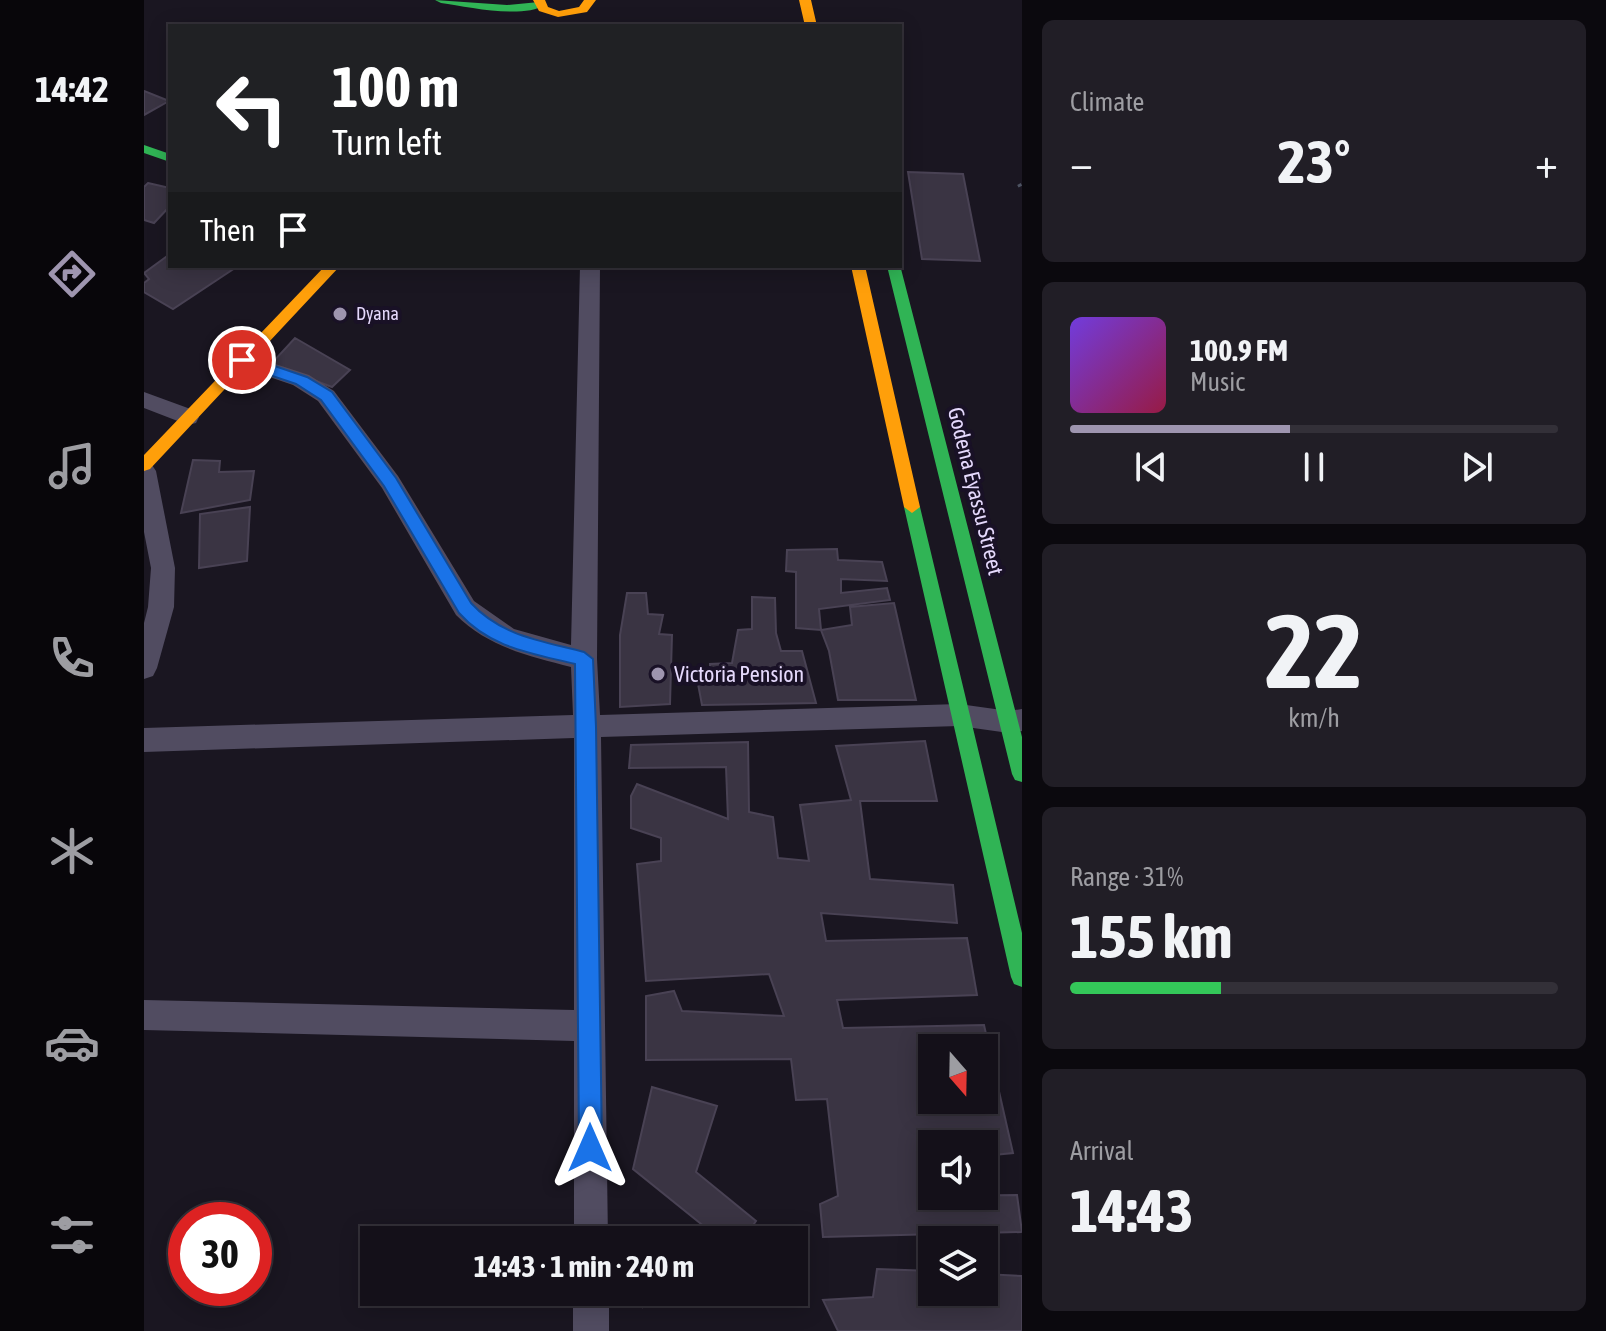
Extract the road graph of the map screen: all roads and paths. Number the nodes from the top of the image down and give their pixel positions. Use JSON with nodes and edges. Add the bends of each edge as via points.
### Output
{"nodes":[{"id":1,"x":441,"y":0,"type":"edge"},
{"id":2,"x":607,"y":0,"type":"edge"},
{"id":3,"x":805,"y":0,"type":"edge"},
{"id":4,"x":463,"y":4,"type":"junction"},
{"id":5,"x":540,"y":5,"type":"edge"},
{"id":6,"x":587,"y":6,"type":"edge"},
{"id":7,"x":496,"y":24,"type":"edge"},
{"id":8,"x":533,"y":24,"type":"edge"},
{"id":9,"x":568,"y":24,"type":"edge"},
{"id":10,"x":811,"y":24,"type":"edge"},
{"id":11,"x":144,"y":149,"type":"edge"},
{"id":12,"x":168,"y":157,"type":"edge"},
{"id":13,"x":1019,"y":184,"type":"dead end"},
{"id":14,"x":1022,"y":190,"type":"edge"},
{"id":15,"x":331,"y":268,"type":"edge"},
{"id":16,"x":590,"y":268,"type":"edge"},
{"id":17,"x":858,"y":268,"type":"edge"},
{"id":18,"x":895,"y":268,"type":"edge"},
{"id":19,"x":242,"y":360,"type":"junction"},
{"id":20,"x":165,"y":409,"type":"edge"},
{"id":21,"x":144,"y":468,"type":"edge"},
{"id":22,"x":584,"y":659,"type":"junction"},
{"id":23,"x":144,"y":668,"type":"edge"},
{"id":24,"x":959,"y":715,"type":"junction"},
{"id":25,"x":1016,"y":721,"type":"edge"},
{"id":26,"x":587,"y":727,"type":"junction"},
{"id":27,"x":144,"y":740,"type":"edge"},
{"id":28,"x":1022,"y":774,"type":"edge"},
{"id":29,"x":1022,"y":977,"type":"edge"},
{"id":30,"x":144,"y":1015,"type":"edge"},
{"id":31,"x":589,"y":1026,"type":"junction"},
{"id":32,"x":591,"y":1226,"type":"edge"},
{"id":33,"x":591,"y":1306,"type":"edge"},
{"id":34,"x":591,"y":1331,"type":"edge"}],
"edges":[{"from":1,"to":4,"type":"street"},
{"from":2,"to":6,"type":"street"},
{"from":3,"to":10,"type":"street"},
{"from":4,"to":5,"type":"street"},
{"from":4,"to":7,"type":"street"},
{"from":5,"to":6,"type":"street","via":[[558,14]]},
{"from":5,"to":8,"type":"street"},
{"from":6,"to":9,"type":"street"},
{"from":11,"to":12,"type":"street"},
{"from":13,"to":14,"type":"path"},
{"from":15,"to":19,"type":"street"},
{"from":16,"to":22,"type":"street"},
{"from":17,"to":24,"type":"street"},
{"from":18,"to":25,"type":"street","name":"Godena Eyassu Street"},
{"from":19,"to":20,"type":"street"},
{"from":19,"to":22,"type":"street","via":[[301,380],[326,396],[390,482],[477,622],[505,640]]},
{"from":20,"to":21,"type":"street"},
{"from":21,"to":23,"type":"street","via":[[163,568],[161,607]]},
{"from":22,"to":26,"type":"street"},
{"from":24,"to":25,"type":"street"},
{"from":24,"to":26,"type":"street"},
{"from":24,"to":29,"type":"street"},
{"from":25,"to":28,"type":"street","name":"Godena Eyassu Street"},
{"from":26,"to":27,"type":"street"},
{"from":26,"to":31,"type":"street"},
{"from":30,"to":31,"type":"street"},
{"from":31,"to":32,"type":"street"},
{"from":33,"to":34,"type":"street"}]}
